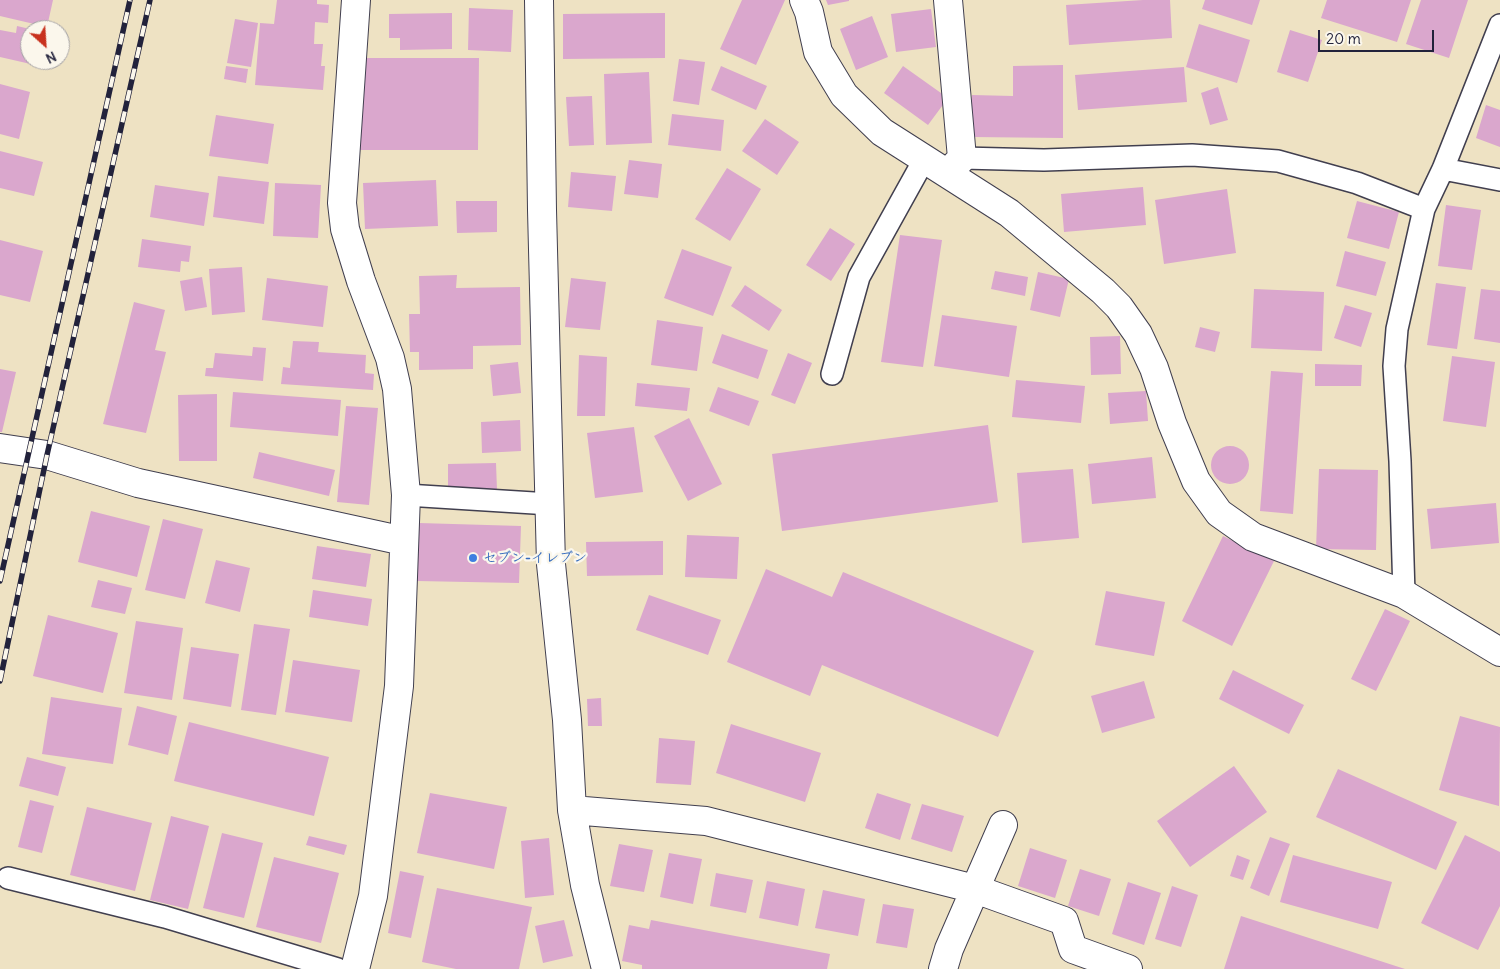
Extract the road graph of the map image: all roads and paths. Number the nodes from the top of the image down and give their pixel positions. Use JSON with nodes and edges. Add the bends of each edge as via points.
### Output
{"nodes":[{"id":1,"x":356,"y":0,"type":"edge"},
{"id":2,"x":539,"y":0,"type":"edge"},
{"id":3,"x":804,"y":0,"type":"edge"},
{"id":4,"x":948,"y":0,"type":"edge"},
{"id":5,"x":1500,"y":25,"type":"edge"},
{"id":6,"x":925,"y":158,"type":"junction"},
{"id":7,"x":955,"y":165,"type":"junction"},
{"id":8,"x":1443,"y":169,"type":"junction"},
{"id":9,"x":1500,"y":180,"type":"edge"},
{"id":10,"x":1424,"y":209,"type":"junction"},
{"id":11,"x":832,"y":374,"type":"dead end"},
{"id":12,"x":0,"y":448,"type":"edge"},
{"id":13,"x":406,"y":495,"type":"junction"},
{"id":14,"x":550,"y":504,"type":"junction"},
{"id":15,"x":404,"y":541,"type":"junction"},
{"id":16,"x":1404,"y":594,"type":"junction"},
{"id":17,"x":1500,"y":652,"type":"edge"},
{"id":18,"x":572,"y":810,"type":"junction"},
{"id":19,"x":1003,"y":825,"type":"dead end"},
{"id":20,"x":8,"y":878,"type":"dead end"},
{"id":21,"x":975,"y":889,"type":"junction"},
{"id":22,"x":338,"y":969,"type":"edge"},
{"id":23,"x":355,"y":969,"type":"edge"},
{"id":24,"x":606,"y":969,"type":"edge"},
{"id":25,"x":942,"y":969,"type":"edge"},
{"id":26,"x":1128,"y":969,"type":"edge"}],
"edges":[{"from":1,"to":13,"type":"street","via":[[342,203],[345,229],[390,358],[397,389]]},
{"from":2,"to":14,"type":"street"},
{"from":3,"to":6,"type":"street","via":[[818,52],[844,95],[882,132]]},
{"from":4,"to":7,"type":"street"},
{"from":5,"to":8,"type":"lane"},
{"from":6,"to":7,"type":"street"},
{"from":6,"to":11,"type":"lane","via":[[859,277]]},
{"from":7,"to":10,"type":"lane","via":[[1192,155],[1278,161],[1357,183]]},
{"from":7,"to":16,"type":"street","via":[[1119,307],[1138,334],[1154,368],[1196,481],[1219,514],[1253,537]]},
{"from":8,"to":9,"type":"lane"},
{"from":8,"to":10,"type":"lane"},
{"from":10,"to":16,"type":"lane","via":[[1397,329],[1394,366]]},
{"from":12,"to":15,"type":"street","via":[[47,455],[138,484]]},
{"from":13,"to":14,"type":"lane"},
{"from":13,"to":15,"type":"street"},
{"from":14,"to":18,"type":"street","via":[[551,564],[567,720]]},
{"from":15,"to":23,"type":"street","via":[[399,686],[373,896]]},
{"from":16,"to":17,"type":"street"},
{"from":18,"to":21,"type":"street","via":[[706,821]]},
{"from":18,"to":24,"type":"street","via":[[585,885]]},
{"from":19,"to":21,"type":"street"},
{"from":20,"to":22,"type":"lane","via":[[165,918]]},
{"from":21,"to":25,"type":"street"},
{"from":21,"to":26,"type":"street","via":[[1064,922],[1073,949]]}]}
